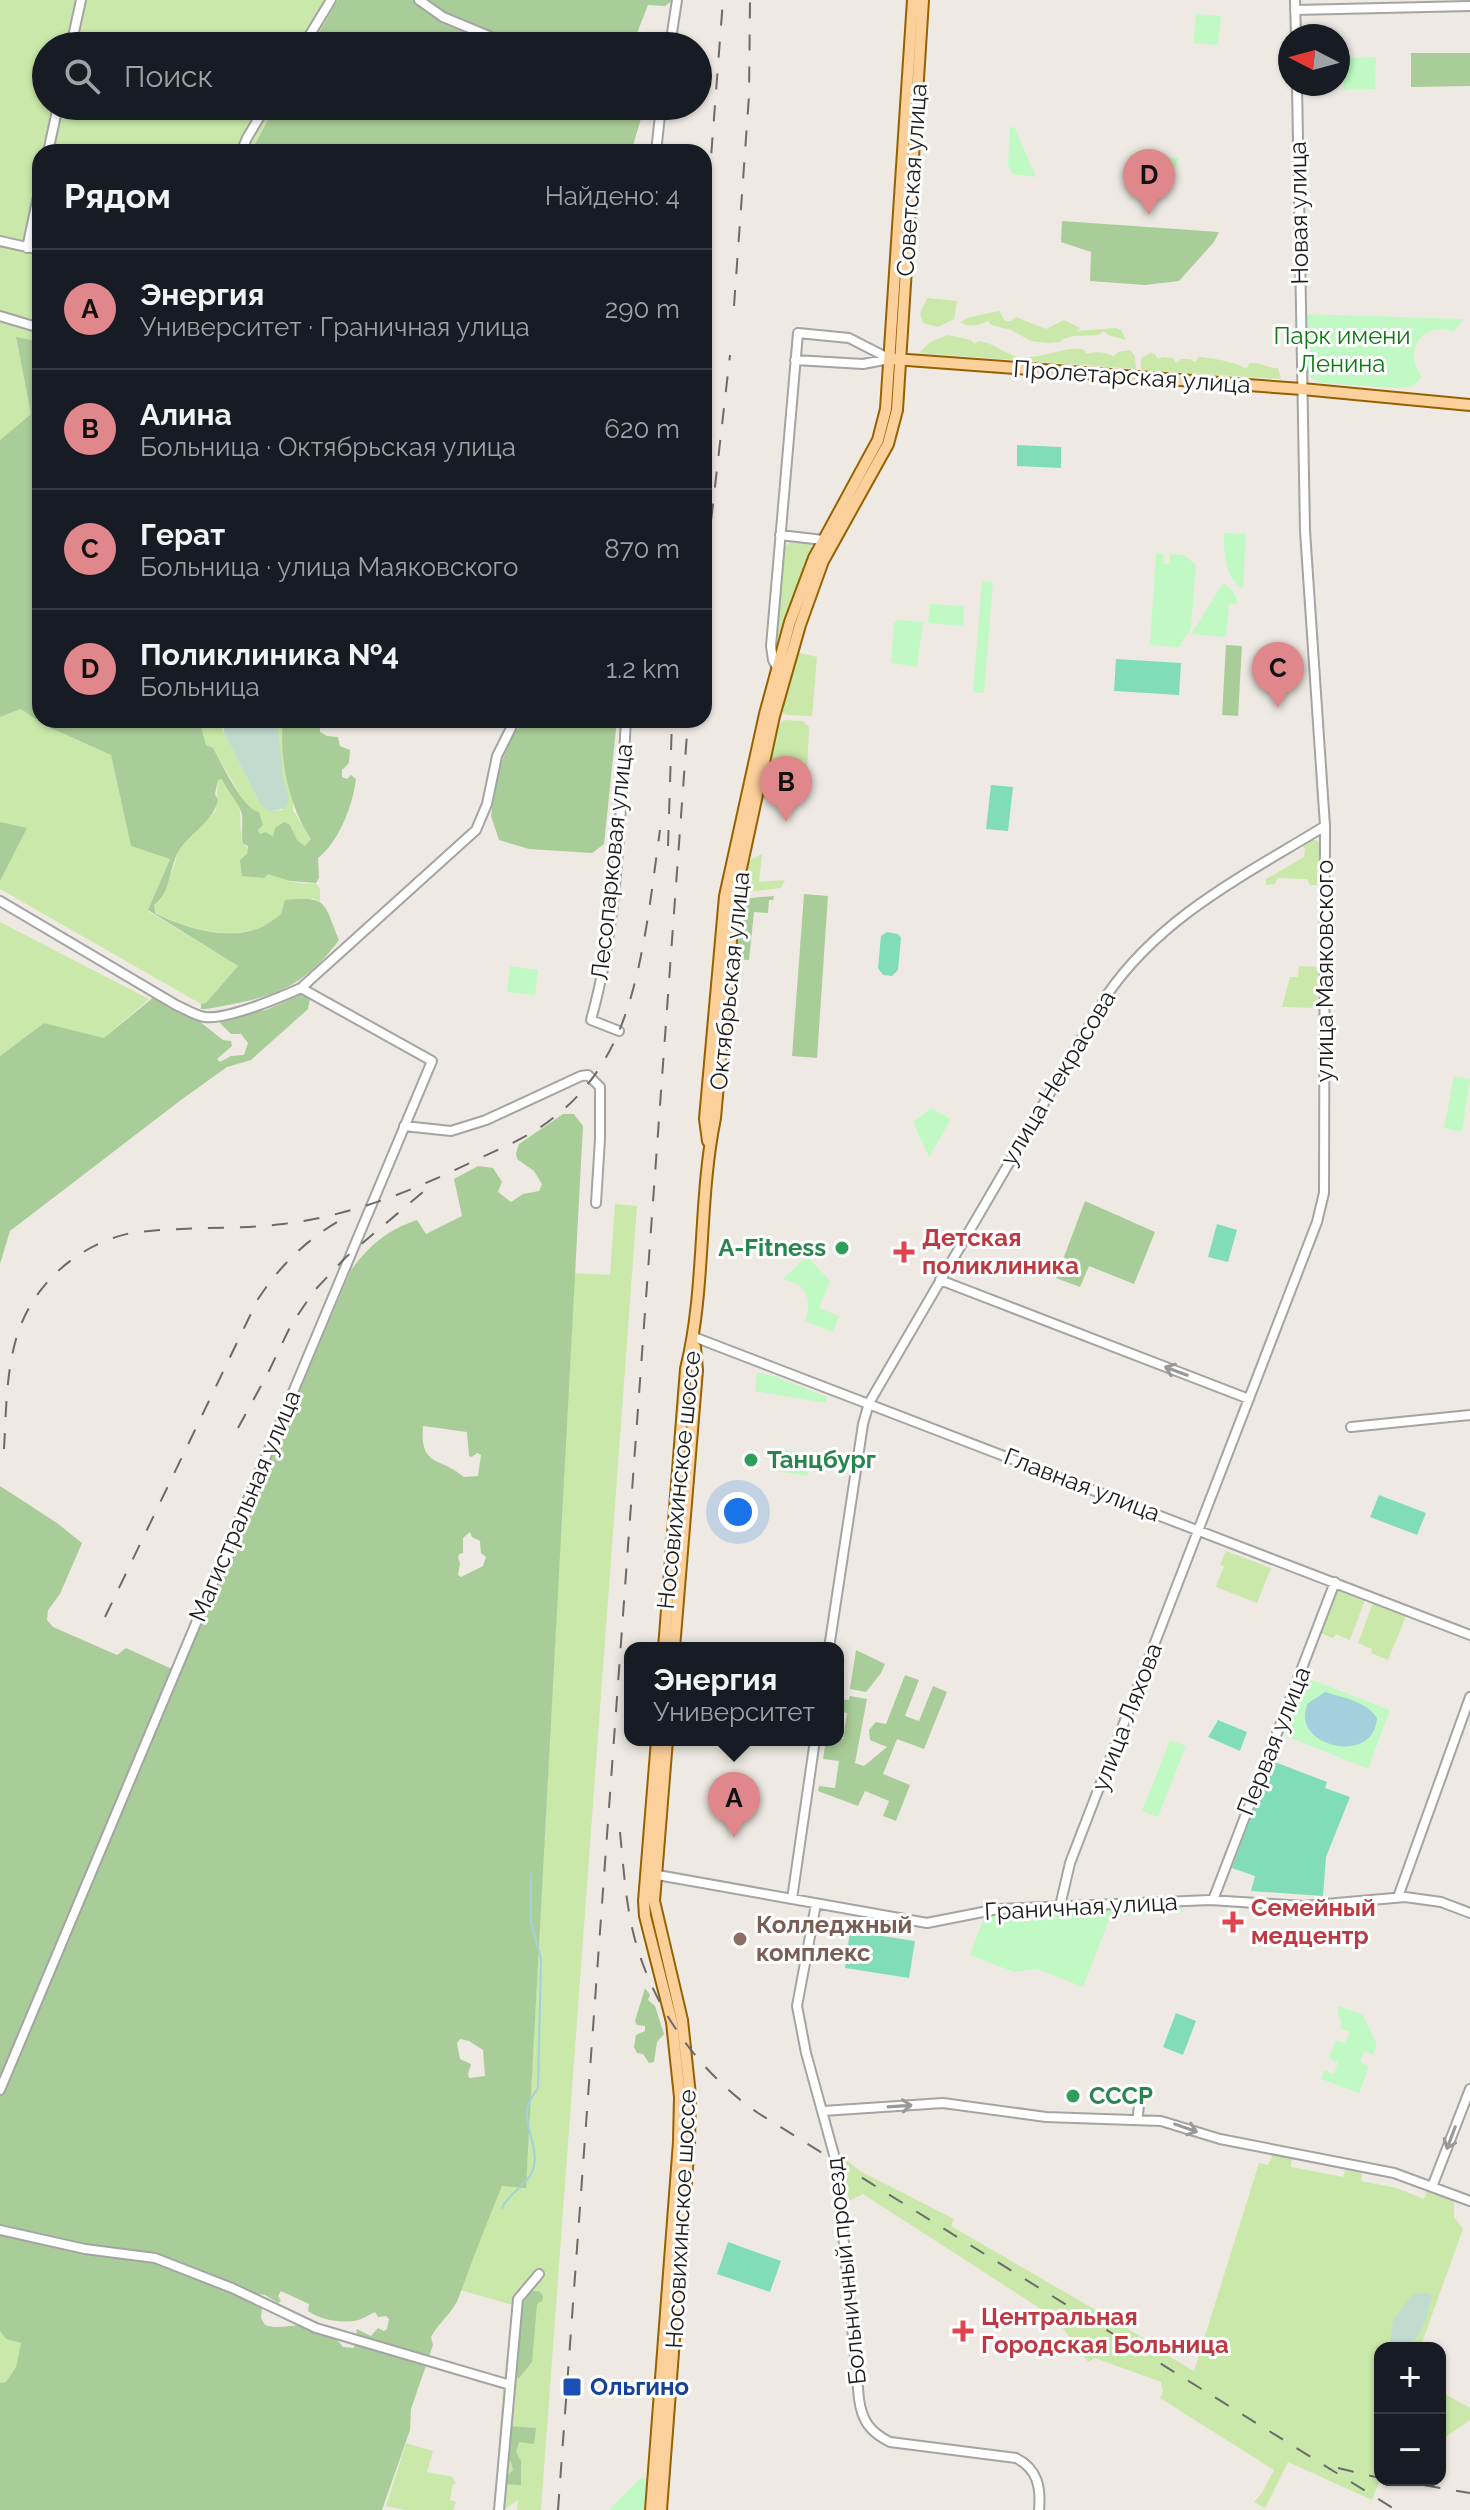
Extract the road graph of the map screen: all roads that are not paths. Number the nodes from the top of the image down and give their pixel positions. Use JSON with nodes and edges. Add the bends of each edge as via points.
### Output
{"nodes":[{"id":1,"x":81,"y":0,"type":"edge"},
{"id":2,"x":331,"y":0,"type":"edge"},
{"id":3,"x":419,"y":0,"type":"edge"},
{"id":4,"x":677,"y":0,"type":"edge"},
{"id":5,"x":913,"y":0,"type":"edge"},
{"id":6,"x":923,"y":0,"type":"edge"},
{"id":7,"x":1295,"y":0,"type":"edge"},
{"id":8,"x":1470,"y":6,"type":"edge"},
{"id":9,"x":1295,"y":10,"type":"junction"},
{"id":10,"x":1296,"y":24,"type":"edge"},
{"id":11,"x":74,"y":32,"type":"edge"},
{"id":12,"x":312,"y":32,"type":"edge"},
{"id":13,"x":479,"y":32,"type":"edge"},
{"id":14,"x":672,"y":32,"type":"edge"},
{"id":15,"x":1297,"y":96,"type":"edge"},
{"id":16,"x":55,"y":120,"type":"edge"},
{"id":17,"x":257,"y":120,"type":"edge"},
{"id":18,"x":659,"y":120,"type":"edge"},
{"id":19,"x":50,"y":144,"type":"edge"},
{"id":20,"x":244,"y":144,"type":"edge"},
{"id":21,"x":657,"y":144,"type":"edge"},
{"id":22,"x":32,"y":225,"type":"edge"},
{"id":23,"x":0,"y":241,"type":"edge"},
{"id":24,"x":27,"y":248,"type":"junction"},
{"id":25,"x":32,"y":249,"type":"edge"},
{"id":26,"x":0,"y":316,"type":"edge"},
{"id":27,"x":32,"y":326,"type":"edge"},
{"id":28,"x":865,"y":346,"type":"junction"},
{"id":29,"x":795,"y":360,"type":"junction"},
{"id":30,"x":895,"y":360,"type":"junction"},
{"id":31,"x":863,"y":364,"type":"junction"},
{"id":32,"x":1302,"y":389,"type":"junction"},
{"id":33,"x":1470,"y":405,"type":"edge"},
{"id":34,"x":780,"y":535,"type":"junction"},
{"id":35,"x":823,"y":540,"type":"junction"},
{"id":36,"x":777,"y":668,"type":"junction"},
{"id":37,"x":785,"y":677,"type":"junction"},
{"id":38,"x":511,"y":728,"type":"edge"},
{"id":39,"x":626,"y":728,"type":"edge"},
{"id":40,"x":1325,"y":826,"type":"junction"},
{"id":41,"x":0,"y":901,"type":"edge"},
{"id":42,"x":301,"y":988,"type":"junction"},
{"id":43,"x":619,"y":1031,"type":"dead end"},
{"id":44,"x":404,"y":1126,"type":"junction"},
{"id":45,"x":708,"y":1151,"type":"junction"},
{"id":46,"x":596,"y":1203,"type":"dead end"},
{"id":47,"x":940,"y":1280,"type":"junction"},
{"id":48,"x":694,"y":1337,"type":"junction"},
{"id":49,"x":1249,"y":1399,"type":"junction"},
{"id":50,"x":869,"y":1403,"type":"junction"},
{"id":51,"x":1470,"y":1415,"type":"edge"},
{"id":52,"x":1351,"y":1427,"type":"dead end"},
{"id":53,"x":1199,"y":1530,"type":"junction"},
{"id":54,"x":1335,"y":1582,"type":"junction"},
{"id":55,"x":1470,"y":1635,"type":"edge"},
{"id":56,"x":664,"y":1642,"type":"edge"},
{"id":57,"x":674,"y":1642,"type":"edge"},
{"id":58,"x":830,"y":1642,"type":"edge"},
{"id":59,"x":1470,"y":1697,"type":"edge"},
{"id":60,"x":657,"y":1746,"type":"edge"},
{"id":61,"x":666,"y":1746,"type":"edge"},
{"id":62,"x":814,"y":1746,"type":"edge"},
{"id":63,"x":651,"y":1874,"type":"junction"},
{"id":64,"x":1398,"y":1897,"type":"junction"},
{"id":65,"x":792,"y":1899,"type":"junction"},
{"id":66,"x":1213,"y":1900,"type":"junction"},
{"id":67,"x":816,"y":1904,"type":"junction"},
{"id":68,"x":1060,"y":1906,"type":"junction"},
{"id":69,"x":1470,"y":1913,"type":"edge"},
{"id":70,"x":1470,"y":2089,"type":"edge"},
{"id":71,"x":0,"y":2090,"type":"edge"},
{"id":72,"x":1139,"y":2104,"type":"dead end"},
{"id":73,"x":823,"y":2111,"type":"junction"},
{"id":74,"x":1138,"y":2115,"type":"dead end"},
{"id":75,"x":1432,"y":2187,"type":"junction"},
{"id":76,"x":1470,"y":2201,"type":"edge"},
{"id":77,"x":0,"y":2230,"type":"edge"},
{"id":78,"x":539,"y":2274,"type":"dead end"},
{"id":79,"x":510,"y":2385,"type":"junction"},
{"id":80,"x":499,"y":2510,"type":"edge"},
{"id":81,"x":651,"y":2510,"type":"edge"},
{"id":82,"x":661,"y":2510,"type":"edge"},
{"id":83,"x":1039,"y":2510,"type":"edge"}],
"edges":[{"from":1,"to":11,"type":"street"},
{"from":2,"to":12,"type":"street"},
{"from":3,"to":13,"type":"street"},
{"from":4,"to":14,"type":"street"},
{"from":5,"to":30,"type":"main road","name":"Советская улица"},
{"from":6,"to":30,"type":"main road","name":"Советская улица"},
{"from":7,"to":9,"type":"street"},
{"from":8,"to":9,"type":"street"},
{"from":9,"to":10,"type":"street"},
{"from":15,"to":32,"type":"street","name":"Новая улица"},
{"from":16,"to":19,"type":"street"},
{"from":17,"to":20,"type":"street"},
{"from":18,"to":21,"type":"street"},
{"from":22,"to":24,"type":"street"},
{"from":23,"to":24,"type":"street"},
{"from":24,"to":25,"type":"street"},
{"from":26,"to":27,"type":"street"},
{"from":28,"to":29,"type":"street","via":[[849,338],[798,333]]},
{"from":28,"to":30,"type":"street"},
{"from":28,"to":31,"type":"street"},
{"from":29,"to":31,"type":"street"},
{"from":29,"to":34,"type":"street"},
{"from":30,"to":31,"type":"street"},
{"from":30,"to":32,"type":"main road","name":"Пролетарская улица"},
{"from":30,"to":35,"type":"main road","name":"Октябрьская улица","via":[[878,440]]},
{"from":30,"to":37,"type":"main road","name":"Октябрьская улица","via":[[897,410],[888,444],[823,561]]},
{"from":32,"to":33,"type":"main road","name":"Пролетарская улица"},
{"from":32,"to":40,"type":"street","name":"улица Маяковского","via":[[1305,531]]},
{"from":34,"to":35,"type":"street"},
{"from":34,"to":36,"type":"street","via":[[771,646]]},
{"from":35,"to":36,"type":"main road","name":"Октябрьская улица"},
{"from":36,"to":37,"type":"street"},
{"from":36,"to":45,"type":"main road","name":"Октябрьская улица","via":[[725,896],[705,1119]]},
{"from":37,"to":45,"type":"main road","name":"Октябрьская улица","via":[[735,896]]},
{"from":38,"to":42,"type":"street","via":[[497,756],[485,814],[476,830]]},
{"from":39,"to":43,"type":"street","name":"Лесопарковая улица","via":[[605,971],[591,1020]]},
{"from":40,"to":47,"type":"street","name":"улица Некрасова","via":[[1170,925],[1126,967]]},
{"from":40,"to":49,"type":"street","name":"улица Маяковского","via":[[1323,1201]]},
{"from":41,"to":42,"type":"street","via":[[204,1018]]},
{"from":42,"to":44,"type":"street","name":"Магистральная улица","via":[[432,1061]]},
{"from":44,"to":46,"type":"street","via":[[451,1131],[588,1075],[600,1087]]},
{"from":44,"to":71,"type":"street","name":"Магистральная улица"},
{"from":45,"to":48,"type":"main road","name":"Октябрьская улица"},
{"from":49,"to":47,"type":"street","one_way":true},
{"from":47,"to":50,"type":"street","name":"улица Некрасова"},
{"from":48,"to":50,"type":"street","name":"Главная улица"},
{"from":48,"to":56,"type":"main road","name":"Носовихинское шоссе","via":[[686,1369]]},
{"from":48,"to":57,"type":"main road","name":"Носовихинское шоссе","via":[[697,1370]]},
{"from":49,"to":53,"type":"street","name":"улица Маяковского"},
{"from":50,"to":53,"type":"street","name":"Главная улица"},
{"from":50,"to":58,"type":"street","name":"улица Некрасова"},
{"from":51,"to":52,"type":"street"},
{"from":53,"to":54,"type":"street","name":"Главная улица"},
{"from":53,"to":68,"type":"street","name":"улица Ляхова","via":[[1070,1863]]},
{"from":54,"to":55,"type":"street","name":"Главная улица"},
{"from":54,"to":66,"type":"street","name":"Первая улица"},
{"from":59,"to":64,"type":"street"},
{"from":60,"to":63,"type":"main road","name":"Носовихинское шоссе"},
{"from":61,"to":63,"type":"main road","name":"Носовихинское шоссе"},
{"from":62,"to":65,"type":"street"},
{"from":63,"to":65,"type":"street","name":"Граничная улица"},
{"from":63,"to":81,"type":"main road","name":"Носовихинское шоссе","via":[[645,1916],[672,2022],[680,2097]]},
{"from":63,"to":82,"type":"main road","name":"Носовихинское шоссе","via":[[655,1914],[682,2020],[690,2095]]},
{"from":64,"to":66,"type":"street","name":"Граничная улица","via":[[1303,1906]]},
{"from":64,"to":69,"type":"street","name":"Граничная улица","via":[[1433,1900]]},
{"from":65,"to":67,"type":"street","name":"Граничная улица"},
{"from":66,"to":68,"type":"street","name":"Граничная улица"},
{"from":67,"to":68,"type":"street","name":"Граничная улица","via":[[927,1923],[982,1911]]},
{"from":67,"to":73,"type":"street","name":"Больничный проезд","via":[[797,2006]]},
{"from":70,"to":75,"type":"street","one_way":true},
{"from":72,"to":74,"type":"street"},
{"from":73,"to":75,"type":"street","one_way":true,"via":[[943,2103],[1046,2117],[1161,2121],[1233,2142],[1394,2173]]},
{"from":73,"to":83,"type":"street","name":"Больничный проезд","via":[[836,2162],[864,2420],[878,2436],[894,2443],[1016,2458],[1035,2474]]},
{"from":75,"to":76,"type":"street"},
{"from":77,"to":79,"type":"street","via":[[155,2258],[316,2328]]},
{"from":78,"to":79,"type":"street","via":[[518,2299]]},
{"from":79,"to":80,"type":"street"}]}
